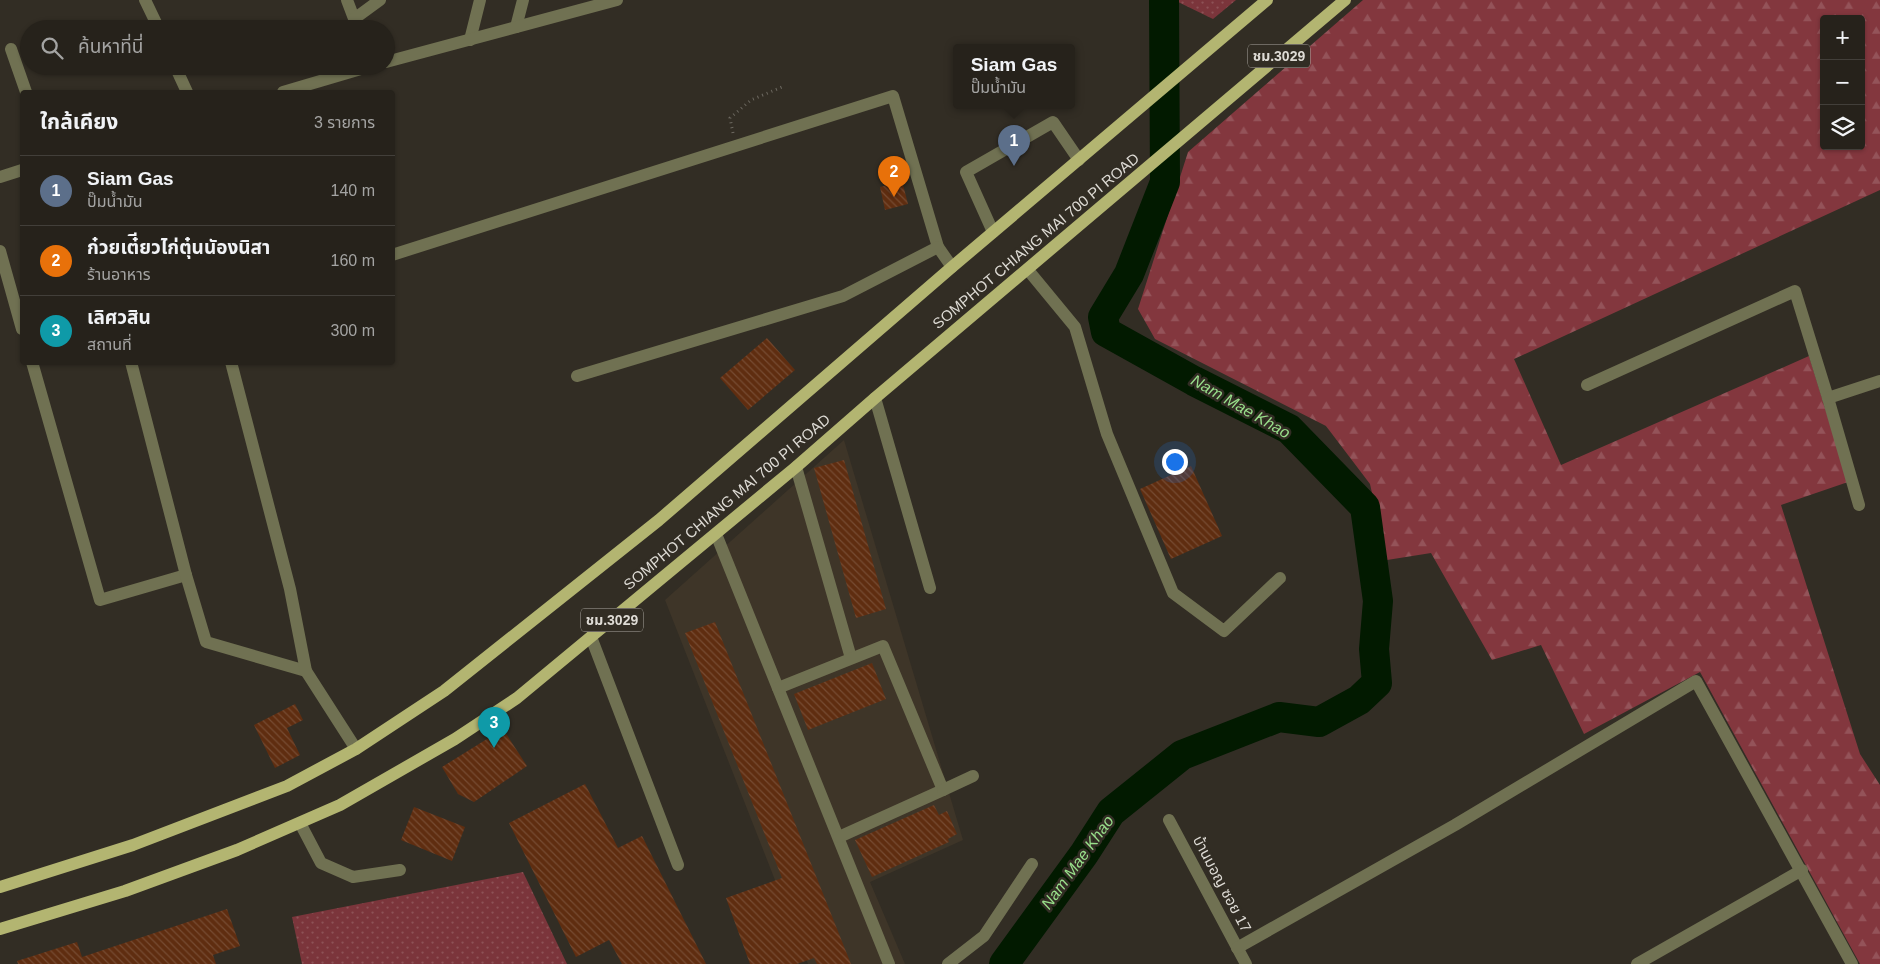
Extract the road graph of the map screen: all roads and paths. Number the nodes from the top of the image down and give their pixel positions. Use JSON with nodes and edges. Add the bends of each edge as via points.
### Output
{"nodes":[{"id":1,"x":146,"y":0,"type":"edge"},
{"id":2,"x":346,"y":0,"type":"edge"},
{"id":3,"x":380,"y":0,"type":"edge"},
{"id":4,"x":480,"y":0,"type":"edge"},
{"id":5,"x":523,"y":0,"type":"edge"},
{"id":6,"x":617,"y":0,"type":"edge"},
{"id":7,"x":1267,"y":0,"type":"edge"},
{"id":8,"x":1345,"y":0,"type":"edge"},
{"id":9,"x":154,"y":20,"type":"edge"},
{"id":10,"x":354,"y":20,"type":"edge"},
{"id":11,"x":360,"y":20,"type":"edge"},
{"id":12,"x":516,"y":27,"type":"junction"},
{"id":13,"x":470,"y":40,"type":"junction"},
{"id":14,"x":12,"y":49,"type":"dead end"},
{"id":15,"x":395,"y":60,"type":"edge"},
{"id":16,"x":20,"y":74,"type":"edge"},
{"id":17,"x":20,"y":75,"type":"edge"},
{"id":18,"x":180,"y":75,"type":"edge"},
{"id":19,"x":341,"y":75,"type":"edge"},
{"id":20,"x":782,"y":87,"type":"dead end"},
{"id":21,"x":25,"y":90,"type":"edge"},
{"id":22,"x":186,"y":90,"type":"edge"},
{"id":23,"x":290,"y":90,"type":"edge"},
{"id":24,"x":737,"y":146,"type":"junction"},
{"id":25,"x":1078,"y":160,"type":"junction"},
{"id":26,"x":20,"y":171,"type":"edge"},
{"id":27,"x":0,"y":177,"type":"edge"},
{"id":28,"x":993,"y":232,"type":"junction"},
{"id":29,"x":938,"y":247,"type":"junction"},
{"id":30,"x":0,"y":251,"type":"edge"},
{"id":31,"x":395,"y":254,"type":"edge"},
{"id":32,"x":952,"y":267,"type":"junction"},
{"id":33,"x":1028,"y":270,"type":"junction"},
{"id":34,"x":20,"y":322,"type":"edge"},
{"id":35,"x":33,"y":365,"type":"edge"},
{"id":36,"x":132,"y":365,"type":"edge"},
{"id":37,"x":232,"y":365,"type":"edge"},
{"id":38,"x":577,"y":376,"type":"dead end"},
{"id":39,"x":1880,"y":382,"type":"edge"},
{"id":40,"x":1587,"y":384,"type":"dead end"},
{"id":41,"x":875,"y":398,"type":"junction"},
{"id":42,"x":1828,"y":398,"type":"junction"},
{"id":43,"x":796,"y":467,"type":"junction"},
{"id":44,"x":1859,"y":506,"type":"dead end"},
{"id":45,"x":716,"y":534,"type":"junction"},
{"id":46,"x":186,"y":575,"type":"junction"},
{"id":47,"x":1280,"y":578,"type":"dead end"},
{"id":48,"x":930,"y":588,"type":"dead end"},
{"id":49,"x":591,"y":637,"type":"junction"},
{"id":50,"x":852,"y":658,"type":"junction"},
{"id":51,"x":306,"y":671,"type":"junction"},
{"id":52,"x":778,"y":688,"type":"junction"},
{"id":53,"x":356,"y":750,"type":"junction"},
{"id":54,"x":973,"y":776,"type":"dead end"},
{"id":55,"x":943,"y":790,"type":"junction"},
{"id":56,"x":1169,"y":820,"type":"dead end"},
{"id":57,"x":300,"y":823,"type":"junction"},
{"id":58,"x":839,"y":837,"type":"junction"},
{"id":59,"x":1032,"y":864,"type":"dead end"},
{"id":60,"x":678,"y":865,"type":"dead end"},
{"id":61,"x":400,"y":870,"type":"dead end"},
{"id":62,"x":1802,"y":870,"type":"junction"},
{"id":63,"x":0,"y":887,"type":"edge"},
{"id":64,"x":0,"y":929,"type":"edge"},
{"id":65,"x":1237,"y":948,"type":"junction"},
{"id":66,"x":889,"y":964,"type":"edge"},
{"id":67,"x":948,"y":964,"type":"edge"},
{"id":68,"x":1246,"y":964,"type":"edge"},
{"id":69,"x":1637,"y":964,"type":"edge"},
{"id":70,"x":1852,"y":964,"type":"edge"}],
"edges":[{"from":1,"to":9,"type":"street"},
{"from":2,"to":10,"type":"street"},
{"from":3,"to":11,"type":"street"},
{"from":4,"to":13,"type":"street"},
{"from":5,"to":12,"type":"street"},
{"from":6,"to":12,"type":"street"},
{"from":7,"to":25,"type":"main road","name":"SOMPHOT CHIANG MAI 700 PI ROAD","number":"ชม.3029"},
{"from":8,"to":33,"type":"main road","name":"SOMPHOT CHIANG MAI 700 PI ROAD","number":"ชม.3029"},
{"from":12,"to":13,"type":"street"},
{"from":13,"to":15,"type":"street"},
{"from":14,"to":16,"type":"street"},
{"from":17,"to":21,"type":"street"},
{"from":18,"to":22,"type":"street"},
{"from":19,"to":23,"type":"street"},
{"from":20,"to":24,"type":"path","via":[[751,100],[730,118]]},
{"from":24,"to":29,"type":"street","via":[[893,96]]},
{"from":24,"to":31,"type":"street"},
{"from":25,"to":28,"type":"main road","name":"SOMPHOT CHIANG MAI 700 PI ROAD","number":"ชม.3029"},
{"from":25,"to":28,"type":"street","via":[[1053,122],[966,172]]},
{"from":26,"to":27,"type":"street"},
{"from":28,"to":32,"type":"main road","name":"SOMPHOT CHIANG MAI 700 PI ROAD","number":"ชม.3029"},
{"from":29,"to":32,"type":"street"},
{"from":29,"to":38,"type":"street","via":[[843,296]]},
{"from":30,"to":34,"type":"street"},
{"from":32,"to":53,"type":"main road","name":"SOMPHOT CHIANG MAI 700 PI ROAD","number":"ชม.3029","via":[[659,520],[444,691]]},
{"from":33,"to":41,"type":"main road","name":"SOMPHOT CHIANG MAI 700 PI ROAD","number":"ชม.3029"},
{"from":33,"to":47,"type":"street","via":[[1075,327],[1107,434],[1173,593],[1224,631]]},
{"from":35,"to":46,"type":"street","via":[[100,600]]},
{"from":36,"to":46,"type":"street"},
{"from":37,"to":51,"type":"street","via":[[290,589]]},
{"from":39,"to":42,"type":"street"},
{"from":40,"to":42,"type":"street","via":[[1794,291]]},
{"from":41,"to":43,"type":"main road","name":"SOMPHOT CHIANG MAI 700 PI ROAD","number":"ชม.3029"},
{"from":41,"to":48,"type":"street"},
{"from":42,"to":44,"type":"street"},
{"from":43,"to":45,"type":"main road","name":"SOMPHOT CHIANG MAI 700 PI ROAD","number":"ชม.3029"},
{"from":43,"to":50,"type":"street"},
{"from":45,"to":49,"type":"main road","name":"SOMPHOT CHIANG MAI 700 PI ROAD","number":"ชม.3029"},
{"from":45,"to":52,"type":"street"},
{"from":46,"to":51,"type":"street","via":[[206,642]]},
{"from":49,"to":57,"type":"main road","name":"SOMPHOT CHIANG MAI 700 PI ROAD","number":"ชม.3029","via":[[517,698],[455,740],[340,805]]},
{"from":49,"to":60,"type":"street"},
{"from":50,"to":52,"type":"street"},
{"from":50,"to":55,"type":"street","via":[[883,646]]},
{"from":51,"to":53,"type":"street"},
{"from":52,"to":58,"type":"street"},
{"from":53,"to":63,"type":"main road","name":"SOMPHOT CHIANG MAI 700 PI ROAD","number":"ชม.3029","via":[[287,786],[133,845]]},
{"from":54,"to":55,"type":"street"},
{"from":55,"to":58,"type":"street"},
{"from":56,"to":65,"type":"street","name":"บ้านมอญ ซอย 17"},
{"from":57,"to":61,"type":"street","via":[[321,863],[353,877]]},
{"from":57,"to":64,"type":"main road","name":"SOMPHOT CHIANG MAI 700 PI ROAD","number":"ชม.3029","via":[[143,884]]},
{"from":58,"to":66,"type":"street"},
{"from":59,"to":67,"type":"street","via":[[984,936]]},
{"from":62,"to":65,"type":"street","via":[[1696,681],[1455,825]]},
{"from":62,"to":69,"type":"street"},
{"from":62,"to":70,"type":"street"},
{"from":65,"to":68,"type":"street","name":"บ้านมอญ ซอย 17"}]}
